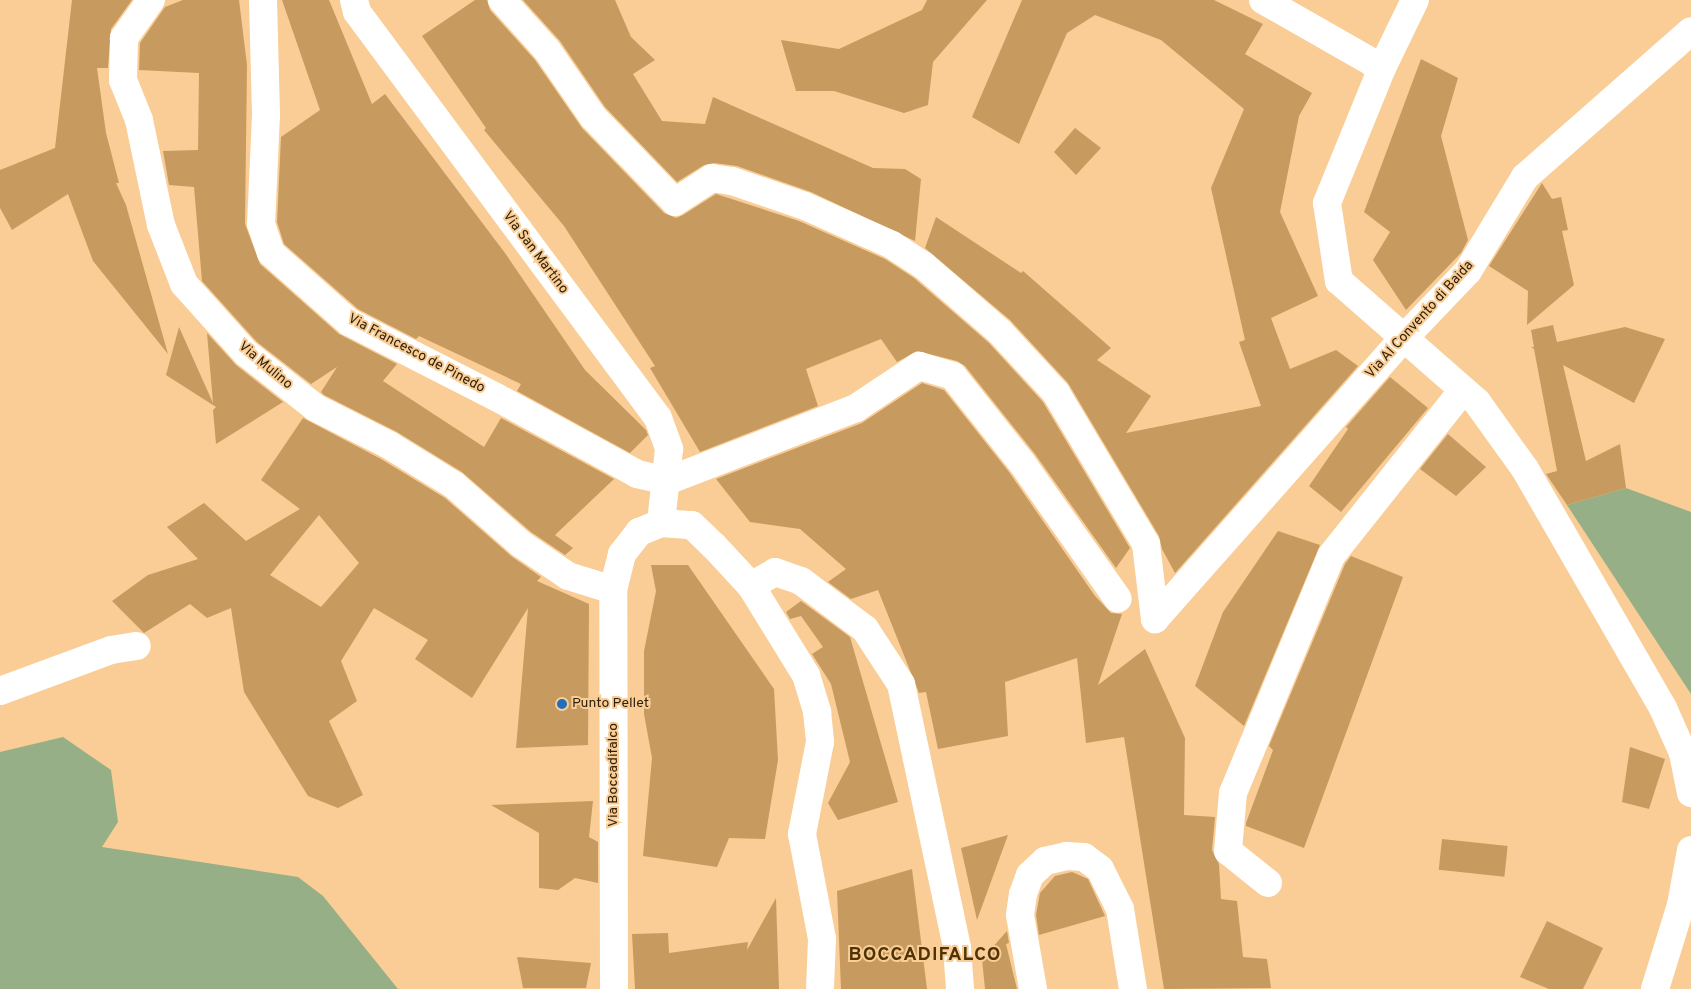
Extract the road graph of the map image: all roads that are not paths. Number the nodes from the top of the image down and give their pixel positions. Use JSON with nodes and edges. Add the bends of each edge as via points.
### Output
{"nodes":[{"id":1,"x":151,"y":0,"type":"edge"},
{"id":2,"x":263,"y":0,"type":"edge"},
{"id":3,"x":354,"y":0,"type":"edge"},
{"id":4,"x":502,"y":0,"type":"edge"},
{"id":5,"x":1263,"y":0,"type":"edge"},
{"id":6,"x":1415,"y":0,"type":"edge"},
{"id":7,"x":1691,"y":31,"type":"edge"},
{"id":8,"x":1382,"y":68,"type":"junction"},
{"id":9,"x":1403,"y":339,"type":"junction"},
{"id":10,"x":1463,"y":390,"type":"junction"},
{"id":11,"x":667,"y":481,"type":"junction"},
{"id":12,"x":661,"y":522,"type":"junction"},
{"id":13,"x":751,"y":586,"type":"junction"},
{"id":14,"x":613,"y":590,"type":"junction"},
{"id":15,"x":1118,"y":598,"type":"dead end"},
{"id":16,"x":138,"y":646,"type":"dead end"},
{"id":17,"x":0,"y":691,"type":"edge"},
{"id":18,"x":1691,"y":793,"type":"edge"},
{"id":19,"x":1691,"y":850,"type":"edge"},
{"id":20,"x":1268,"y":883,"type":"dead end"},
{"id":21,"x":614,"y":989,"type":"edge"},
{"id":22,"x":820,"y":989,"type":"edge"},
{"id":23,"x":960,"y":989,"type":"edge"},
{"id":24,"x":1033,"y":989,"type":"edge"},
{"id":25,"x":1132,"y":989,"type":"edge"},
{"id":26,"x":1655,"y":989,"type":"edge"}],
"edges":[{"from":1,"to":14,"type":"street","name":"Via Mulino","via":[[124,38],[123,80],[139,120],[161,225],[184,284],[246,353],[316,408],[389,445],[454,485],[521,544],[568,576]]},
{"from":2,"to":11,"type":"street","name":"Via Francesco de Pinedo","via":[[266,115],[261,224],[271,252],[349,322],[496,396],[637,474]]},
{"from":3,"to":11,"type":"street","name":"Via San Martino","via":[[357,12],[658,418],[668,449]]},
{"from":4,"to":9,"type":"street","name":"Via Al Convento di Baida","via":[[547,50],[593,117],[675,202],[712,178],[732,181],[805,206],[892,245],[923,265],[1000,332],[1056,393],[1146,544],[1155,619]]},
{"from":5,"to":8,"type":"street"},
{"from":6,"to":8,"type":"street"},
{"from":7,"to":9,"type":"street","name":"Via Al Convento di Baida","via":[[1525,178],[1468,271]]},
{"from":8,"to":9,"type":"street","via":[[1327,203],[1339,281]]},
{"from":9,"to":10,"type":"street"},
{"from":10,"to":18,"type":"street","via":[[1477,402],[1525,469],[1663,708],[1683,753]]},
{"from":10,"to":20,"type":"street","via":[[1331,556],[1234,792],[1228,852]]},
{"from":11,"to":12,"type":"street","name":"Via San Martino"},
{"from":11,"to":15,"type":"street","via":[[856,408],[919,366],[953,376],[1022,463]]},
{"from":12,"to":13,"type":"street","via":[[692,525]]},
{"from":12,"to":14,"type":"street","name":"Via Boccadifalco","via":[[639,532],[622,554]]},
{"from":13,"to":22,"type":"street","via":[[806,675],[817,712],[820,742],[802,834],[822,939]]},
{"from":13,"to":23,"type":"street","via":[[775,572],[802,581],[865,629],[901,684],[958,948]]},
{"from":14,"to":21,"type":"street","name":"Via Boccadifalco"},
{"from":16,"to":17,"type":"street","via":[[111,650]]},
{"from":19,"to":26,"type":"street","via":[[1681,905]]},
{"from":24,"to":25,"type":"street","via":[[1020,915],[1023,894],[1030,875],[1045,861],[1066,856],[1084,857],[1100,869],[1120,909]]}]}
